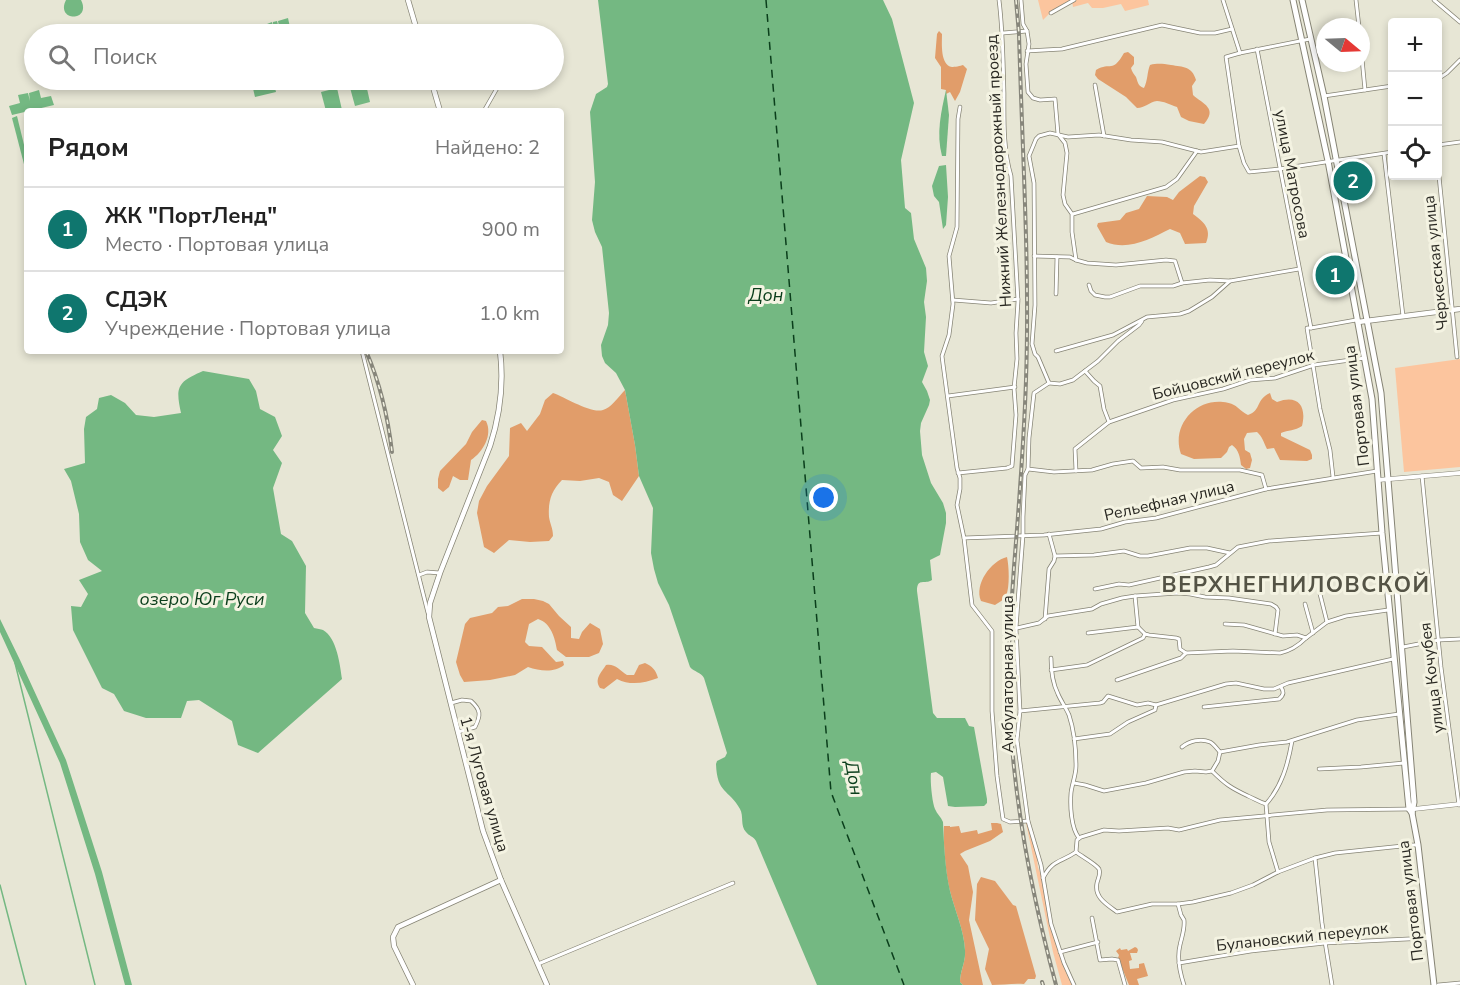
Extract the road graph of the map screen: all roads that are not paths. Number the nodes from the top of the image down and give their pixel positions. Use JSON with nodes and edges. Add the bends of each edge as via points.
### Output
{"nodes":[{"id":1,"x":408,"y":0,"type":"edge"},
{"id":2,"x":999,"y":0,"type":"edge"},
{"id":3,"x":1021,"y":0,"type":"edge"},
{"id":4,"x":1074,"y":0,"type":"edge"},
{"id":5,"x":1223,"y":0,"type":"edge"},
{"id":6,"x":1293,"y":0,"type":"edge"},
{"id":7,"x":1302,"y":0,"type":"edge"},
{"id":8,"x":1356,"y":0,"type":"edge"},
{"id":9,"x":1434,"y":0,"type":"edge"},
{"id":10,"x":1051,"y":13,"type":"dead end"},
{"id":11,"x":1358,"y":18,"type":"edge"},
{"id":12,"x":1460,"y":22,"type":"edge"},
{"id":13,"x":414,"y":24,"type":"edge"},
{"id":14,"x":1232,"y":29,"type":"junction"},
{"id":15,"x":1027,"y":31,"type":"junction"},
{"id":16,"x":1003,"y":33,"type":"junction"},
{"id":17,"x":1311,"y":39,"type":"junction"},
{"id":18,"x":1302,"y":40,"type":"junction"},
{"id":19,"x":1257,"y":49,"type":"junction"},
{"id":20,"x":1027,"y":51,"type":"junction"},
{"id":21,"x":1240,"y":52,"type":"junction"},
{"id":22,"x":1460,"y":60,"type":"edge"},
{"id":23,"x":1363,"y":72,"type":"edge"},
{"id":24,"x":1442,"y":76,"type":"edge"},
{"id":25,"x":1095,"y":85,"type":"dead end"},
{"id":26,"x":1388,"y":87,"type":"edge"},
{"id":27,"x":434,"y":90,"type":"edge"},
{"id":28,"x":496,"y":90,"type":"edge"},
{"id":29,"x":1365,"y":90,"type":"junction"},
{"id":30,"x":1324,"y":96,"type":"junction"},
{"id":31,"x":960,"y":107,"type":"dead end"},
{"id":32,"x":439,"y":108,"type":"edge"},
{"id":33,"x":486,"y":108,"type":"edge"},
{"id":34,"x":1058,"y":134,"type":"junction"},
{"id":35,"x":1104,"y":136,"type":"junction"},
{"id":36,"x":1460,"y":142,"type":"edge"},
{"id":37,"x":1442,"y":144,"type":"edge"},
{"id":38,"x":1239,"y":146,"type":"junction"},
{"id":39,"x":1197,"y":151,"type":"junction"},
{"id":40,"x":1388,"y":153,"type":"edge"},
{"id":41,"x":1384,"y":154,"type":"junction"},
{"id":42,"x":1336,"y":160,"type":"junction"},
{"id":43,"x":1328,"y":161,"type":"junction"},
{"id":44,"x":1279,"y":169,"type":"junction"},
{"id":45,"x":1438,"y":180,"type":"edge"},
{"id":46,"x":1072,"y":214,"type":"junction"},
{"id":47,"x":1034,"y":256,"type":"junction"},
{"id":48,"x":1058,"y":257,"type":"junction"},
{"id":49,"x":1076,"y":260,"type":"junction"},
{"id":50,"x":1299,"y":269,"type":"junction"},
{"id":51,"x":1230,"y":281,"type":"junction"},
{"id":52,"x":1182,"y":283,"type":"junction"},
{"id":53,"x":1089,"y":285,"type":"dead end"},
{"id":54,"x":1056,"y":294,"type":"dead end"},
{"id":55,"x":1018,"y":298,"type":"junction"},
{"id":56,"x":953,"y":300,"type":"junction"},
{"id":57,"x":1460,"y":309,"type":"edge"},
{"id":58,"x":1452,"y":310,"type":"junction"},
{"id":59,"x":1403,"y":316,"type":"junction"},
{"id":60,"x":1143,"y":320,"type":"junction"},
{"id":61,"x":1367,"y":320,"type":"junction"},
{"id":62,"x":1358,"y":321,"type":"junction"},
{"id":63,"x":1311,"y":328,"type":"junction"},
{"id":64,"x":1056,"y":351,"type":"dead end"},
{"id":65,"x":363,"y":354,"type":"edge"},
{"id":66,"x":500,"y":354,"type":"edge"},
{"id":67,"x":1457,"y":357,"type":"dead end"},
{"id":68,"x":1365,"y":358,"type":"junction"},
{"id":69,"x":1314,"y":365,"type":"junction"},
{"id":70,"x":1085,"y":371,"type":"junction"},
{"id":71,"x":1048,"y":383,"type":"junction"},
{"id":72,"x":1015,"y":387,"type":"junction"},
{"id":73,"x":948,"y":396,"type":"junction"},
{"id":74,"x":1382,"y":408,"type":"junction"},
{"id":75,"x":1373,"y":410,"type":"junction"},
{"id":76,"x":1109,"y":422,"type":"junction"},
{"id":77,"x":1028,"y":469,"type":"junction"},
{"id":78,"x":1076,"y":471,"type":"junction"},
{"id":79,"x":1377,"y":471,"type":"junction"},
{"id":80,"x":958,"y":473,"type":"junction"},
{"id":81,"x":1460,"y":473,"type":"edge"},
{"id":82,"x":1422,"y":476,"type":"junction"},
{"id":83,"x":1334,"y":477,"type":"junction"},
{"id":84,"x":1388,"y":479,"type":"junction"},
{"id":85,"x":1378,"y":480,"type":"junction"},
{"id":86,"x":1266,"y":489,"type":"junction"},
{"id":87,"x":1382,"y":533,"type":"junction"},
{"id":88,"x":1049,"y":534,"type":"junction"},
{"id":89,"x":1023,"y":535,"type":"junction"},
{"id":90,"x":964,"y":538,"type":"junction"},
{"id":91,"x":1230,"y":553,"type":"junction"},
{"id":92,"x":1055,"y":556,"type":"junction"},
{"id":93,"x":440,"y":573,"type":"junction"},
{"id":94,"x":419,"y":575,"type":"junction"},
{"id":95,"x":1095,"y":589,"type":"dead end"},
{"id":96,"x":1320,"y":594,"type":"dead end"},
{"id":97,"x":1135,"y":596,"type":"junction"},
{"id":98,"x":1305,"y":604,"type":"dead end"},
{"id":99,"x":1390,"y":610,"type":"junction"},
{"id":100,"x":429,"y":617,"type":"junction"},
{"id":101,"x":1045,"y":619,"type":"junction"},
{"id":102,"x":1328,"y":622,"type":"junction"},
{"id":103,"x":1225,"y":624,"type":"dead end"},
{"id":104,"x":1138,"y":627,"type":"junction"},
{"id":105,"x":1016,"y":628,"type":"junction"},
{"id":106,"x":1088,"y":633,"type":"dead end"},
{"id":107,"x":1313,"y":633,"type":"junction"},
{"id":108,"x":1145,"y":634,"type":"junction"},
{"id":109,"x":1275,"y":634,"type":"junction"},
{"id":110,"x":1306,"y":638,"type":"junction"},
{"id":111,"x":1460,"y":639,"type":"edge"},
{"id":112,"x":1438,"y":640,"type":"junction"},
{"id":113,"x":1401,"y":648,"type":"junction"},
{"id":114,"x":1186,"y":653,"type":"junction"},
{"id":115,"x":1051,"y":658,"type":"dead end"},
{"id":116,"x":1395,"y":659,"type":"junction"},
{"id":117,"x":1051,"y":670,"type":"junction"},
{"id":118,"x":1117,"y":680,"type":"dead end"},
{"id":119,"x":1281,"y":687,"type":"junction"},
{"id":120,"x":451,"y":704,"type":"junction"},
{"id":121,"x":1156,"y":705,"type":"junction"},
{"id":122,"x":1064,"y":706,"type":"junction"},
{"id":123,"x":1204,"y":707,"type":"dead end"},
{"id":124,"x":1020,"y":711,"type":"junction"},
{"id":125,"x":1399,"y":714,"type":"junction"},
{"id":126,"x":458,"y":732,"type":"junction"},
{"id":127,"x":1074,"y":739,"type":"junction"},
{"id":128,"x":1292,"y":740,"type":"junction"},
{"id":129,"x":1182,"y":747,"type":"dead end"},
{"id":130,"x":1220,"y":752,"type":"junction"},
{"id":131,"x":1404,"y":763,"type":"junction"},
{"id":132,"x":1319,"y":769,"type":"dead end"},
{"id":133,"x":1212,"y":771,"type":"junction"},
{"id":134,"x":1074,"y":783,"type":"junction"},
{"id":135,"x":1266,"y":804,"type":"junction"},
{"id":136,"x":1459,"y":804,"type":"edge"},
{"id":137,"x":1412,"y":810,"type":"junction"},
{"id":138,"x":1266,"y":816,"type":"junction"},
{"id":139,"x":1028,"y":821,"type":"junction"},
{"id":140,"x":1079,"y":838,"type":"junction"},
{"id":141,"x":1418,"y":845,"type":"junction"},
{"id":142,"x":1076,"y":852,"type":"junction"},
{"id":143,"x":1315,"y":858,"type":"junction"},
{"id":144,"x":1278,"y":872,"type":"junction"},
{"id":145,"x":1043,"y":878,"type":"junction"},
{"id":146,"x":501,"y":880,"type":"junction"},
{"id":147,"x":733,"y":883,"type":"dead end"},
{"id":148,"x":1178,"y":904,"type":"junction"},
{"id":149,"x":1092,"y":918,"type":"dead end"},
{"id":150,"x":1428,"y":938,"type":"junction"},
{"id":151,"x":1098,"y":942,"type":"junction"},
{"id":152,"x":1325,"y":943,"type":"junction"},
{"id":153,"x":1060,"y":952,"type":"junction"},
{"id":154,"x":1179,"y":963,"type":"junction"},
{"id":155,"x":538,"y":964,"type":"junction"},
{"id":156,"x":1460,"y":983,"type":"edge"},
{"id":157,"x":413,"y":985,"type":"edge"},
{"id":158,"x":547,"y":985,"type":"edge"},
{"id":159,"x":1074,"y":985,"type":"edge"},
{"id":160,"x":1125,"y":985,"type":"edge"},
{"id":161,"x":1184,"y":985,"type":"edge"},
{"id":162,"x":1332,"y":985,"type":"edge"},
{"id":163,"x":1436,"y":985,"type":"edge"}],
"edges":[{"from":1,"to":13,"type":"main road"},
{"from":2,"to":16,"type":"street","name":"Нижний Железнодорожный проезд"},
{"from":3,"to":15,"type":"street"},
{"from":4,"to":10,"type":"street"},
{"from":5,"to":14,"type":"street"},
{"from":6,"to":18,"type":"main road","name":"Портовая улица"},
{"from":7,"to":17,"type":"main road","name":"Портовая улица"},
{"from":8,"to":11,"type":"street"},
{"from":9,"to":12,"type":"street"},
{"from":14,"to":20,"type":"street","via":[[1200,33],[1162,25],[1062,49]]},
{"from":14,"to":21,"type":"street"},
{"from":15,"to":16,"type":"street"},
{"from":15,"to":20,"type":"street"},
{"from":16,"to":55,"type":"street","name":"Нижний Железнодорожный проезд","via":[[1004,122]]},
{"from":17,"to":18,"type":"street"},
{"from":17,"to":30,"type":"main road","name":"Портовая улица"},
{"from":18,"to":19,"type":"street"},
{"from":18,"to":43,"type":"main road","name":"Портовая улица"},
{"from":19,"to":21,"type":"street"},
{"from":19,"to":44,"type":"street","name":"улица Матросова"},
{"from":20,"to":34,"type":"street","via":[[1028,92],[1040,100],[1054,99]]},
{"from":21,"to":38,"type":"street","via":[[1226,57]]},
{"from":22,"to":24,"type":"street"},
{"from":23,"to":29,"type":"street"},
{"from":25,"to":35,"type":"street"},
{"from":26,"to":29,"type":"street"},
{"from":27,"to":32,"type":"main road"},
{"from":28,"to":33,"type":"street"},
{"from":29,"to":30,"type":"street"},
{"from":30,"to":42,"type":"main road","name":"Портовая улица"},
{"from":31,"to":56,"type":"street","via":[[957,227],[949,256]]},
{"from":34,"to":35,"type":"street"},
{"from":34,"to":46,"type":"street","via":[[1065,143],[1064,195]]},
{"from":34,"to":47,"type":"street","via":[[1039,136],[1029,156],[1034,183]]},
{"from":35,"to":39,"type":"street","via":[[1162,142]]},
{"from":36,"to":37,"type":"street"},
{"from":38,"to":39,"type":"street"},
{"from":38,"to":44,"type":"street","via":[[1249,172]]},
{"from":39,"to":46,"type":"street","via":[[1177,179],[1166,187]]},
{"from":40,"to":41,"type":"street"},
{"from":41,"to":42,"type":"street"},
{"from":41,"to":59,"type":"street"},
{"from":42,"to":43,"type":"street"},
{"from":42,"to":61,"type":"main road","name":"Портовая улица"},
{"from":43,"to":44,"type":"street"},
{"from":43,"to":62,"type":"main road","name":"Портовая улица"},
{"from":44,"to":50,"type":"street","name":"улица Матросова"},
{"from":45,"to":58,"type":"street","name":"Черкесская улица"},
{"from":46,"to":49,"type":"street"},
{"from":47,"to":48,"type":"street"},
{"from":47,"to":71,"type":"street","via":[[1032,344]]},
{"from":48,"to":49,"type":"street"},
{"from":48,"to":54,"type":"street"},
{"from":49,"to":52,"type":"street","via":[[1116,265],[1175,261]]},
{"from":50,"to":51,"type":"street"},
{"from":50,"to":63,"type":"street","name":"улица Матросова"},
{"from":51,"to":52,"type":"street"},
{"from":51,"to":60,"type":"street","via":[[1189,311]]},
{"from":52,"to":53,"type":"street","via":[[1140,286],[1110,297],[1095,295]]},
{"from":55,"to":56,"type":"street","via":[[991,303]]},
{"from":55,"to":72,"type":"street","name":"Нижний Железнодорожный проезд"},
{"from":56,"to":73,"type":"street","via":[[942,356]]},
{"from":57,"to":58,"type":"main road"},
{"from":58,"to":59,"type":"main road"},
{"from":58,"to":67,"type":"street","name":"Черкесская улица"},
{"from":59,"to":61,"type":"main road"},
{"from":60,"to":64,"type":"street","via":[[1113,335]]},
{"from":60,"to":70,"type":"street"},
{"from":61,"to":62,"type":"main road"},
{"from":61,"to":74,"type":"main road","name":"Портовая улица"},
{"from":62,"to":63,"type":"street"},
{"from":62,"to":68,"type":"main road","name":"Портовая улица"},
{"from":63,"to":69,"type":"street","name":"улица Матросова","via":[[1307,328]]},
{"from":65,"to":94,"type":"street","name":"1-я Луговая улица"},
{"from":66,"to":93,"type":"main road","name":"1-я Луговая улица","via":[[502,380],[496,426]]},
{"from":68,"to":69,"type":"street","name":"Бойцовский переулок"},
{"from":68,"to":75,"type":"main road","name":"Портовая улица"},
{"from":69,"to":76,"type":"street","name":"Бойцовский переулок","via":[[1275,378],[1250,380],[1173,400]]},
{"from":69,"to":83,"type":"street","name":"улица Матросова"},
{"from":70,"to":71,"type":"street","via":[[1073,381]]},
{"from":70,"to":76,"type":"street","via":[[1100,386]]},
{"from":71,"to":77,"type":"street","name":"Амбулаторная улица","via":[[1034,393]]},
{"from":72,"to":73,"type":"street"},
{"from":72,"to":80,"type":"street","name":"Нижний Железнодорожный проезд","via":[[1012,466]]},
{"from":73,"to":80,"type":"street"},
{"from":74,"to":75,"type":"main road","via":[[1376,405]]},
{"from":74,"to":84,"type":"main road","name":"Портовая улица"},
{"from":75,"to":79,"type":"main road","name":"Портовая улица"},
{"from":76,"to":78,"type":"street","name":"Бойцовский переулок","via":[[1074,449]]},
{"from":77,"to":78,"type":"street"},
{"from":77,"to":89,"type":"street","name":"Амбулаторная улица"},
{"from":78,"to":86,"type":"street","via":[[1133,461],[1140,468],[1240,470],[1262,475]]},
{"from":79,"to":83,"type":"street","name":"Рельефная улица"},
{"from":79,"to":85,"type":"main road","name":"Портовая улица"},
{"from":80,"to":90,"type":"street","via":[[957,505]]},
{"from":81,"to":82,"type":"street"},
{"from":82,"to":84,"type":"street"},
{"from":82,"to":112,"type":"street","name":"улица Кочубея"},
{"from":83,"to":86,"type":"street","name":"Рельефная улица"},
{"from":84,"to":85,"type":"street"},
{"from":84,"to":113,"type":"main road","name":"Портовая улица"},
{"from":85,"to":87,"type":"main road","name":"Портовая улица"},
{"from":86,"to":88,"type":"street","name":"Рельефная улица","via":[[1156,518]]},
{"from":87,"to":91,"type":"street","via":[[1269,541]]},
{"from":87,"to":99,"type":"main road","name":"Портовая улица"},
{"from":88,"to":89,"type":"street","name":"Рельефная улица"},
{"from":88,"to":92,"type":"street"},
{"from":89,"to":90,"type":"street","name":"Рельефная улица"},
{"from":89,"to":105,"type":"street","name":"Амбулаторная улица"},
{"from":90,"to":139,"type":"street","via":[[972,605],[992,631],[992,711],[1003,819]]},
{"from":91,"to":92,"type":"street","via":[[1191,548],[1148,556],[1124,551]]},
{"from":91,"to":95,"type":"street","via":[[1209,567]]},
{"from":92,"to":101,"type":"street","via":[[1049,569]]},
{"from":93,"to":94,"type":"street"},
{"from":93,"to":100,"type":"main road","name":"1-я Луговая улица"},
{"from":94,"to":100,"type":"street","name":"1-я Луговая улица"},
{"from":96,"to":102,"type":"street"},
{"from":97,"to":101,"type":"street"},
{"from":97,"to":104,"type":"street"},
{"from":97,"to":109,"type":"street","via":[[1184,593],[1271,604],[1278,610]]},
{"from":98,"to":107,"type":"street"},
{"from":99,"to":102,"type":"street"},
{"from":99,"to":116,"type":"main road","name":"Портовая улица"},
{"from":100,"to":120,"type":"main road","name":"1-я Луговая улица"},
{"from":101,"to":105,"type":"street"},
{"from":102,"to":107,"type":"street"},
{"from":103,"to":109,"type":"street"},
{"from":104,"to":106,"type":"street"},
{"from":104,"to":108,"type":"street"},
{"from":105,"to":124,"type":"street","name":"Амбулаторная улица"},
{"from":107,"to":110,"type":"street"},
{"from":108,"to":114,"type":"street","via":[[1179,639],[1180,649]]},
{"from":108,"to":117,"type":"street","via":[[1087,665]]},
{"from":109,"to":110,"type":"street"},
{"from":110,"to":114,"type":"street","via":[[1280,653]]},
{"from":111,"to":112,"type":"street"},
{"from":112,"to":113,"type":"street"},
{"from":112,"to":136,"type":"street","name":"улица Кочубея"},
{"from":113,"to":137,"type":"main road","name":"Портовая улица"},
{"from":114,"to":118,"type":"street"},
{"from":115,"to":117,"type":"street"},
{"from":116,"to":119,"type":"street"},
{"from":116,"to":125,"type":"main road","name":"Портовая улица"},
{"from":117,"to":122,"type":"street"},
{"from":119,"to":121,"type":"street","via":[[1226,684]]},
{"from":119,"to":123,"type":"street","via":[[1284,691],[1279,699]]},
{"from":120,"to":126,"type":"main road","name":"1-я Луговая улица"},
{"from":120,"to":126,"type":"street","via":[[471,701],[478,707],[480,717],[475,727]]},
{"from":121,"to":122,"type":"street","via":[[1137,705],[1108,696],[1100,703]]},
{"from":121,"to":127,"type":"street","via":[[1155,710],[1110,734]]},
{"from":122,"to":124,"type":"street"},
{"from":122,"to":127,"type":"street"},
{"from":124,"to":139,"type":"street","name":"Амбулаторная улица","via":[[1017,740]]},
{"from":125,"to":128,"type":"street","via":[[1357,720]]},
{"from":125,"to":131,"type":"main road","name":"Портовая улица"},
{"from":126,"to":146,"type":"main road","name":"1-я Луговая улица","via":[[483,831]]},
{"from":127,"to":134,"type":"street"},
{"from":128,"to":130,"type":"street"},
{"from":128,"to":135,"type":"street","via":[[1282,780]]},
{"from":129,"to":130,"type":"street","via":[[1189,741],[1208,741]]},
{"from":130,"to":133,"type":"street"},
{"from":131,"to":132,"type":"street"},
{"from":131,"to":137,"type":"main road","name":"Портовая улица"},
{"from":133,"to":134,"type":"street","via":[[1184,772],[1104,791]]},
{"from":133,"to":135,"type":"street","via":[[1238,792]]},
{"from":134,"to":140,"type":"street","via":[[1072,806]]},
{"from":135,"to":138,"type":"street"},
{"from":136,"to":137,"type":"street"},
{"from":137,"to":138,"type":"street","via":[[1328,810]]},
{"from":137,"to":141,"type":"main road","name":"Портовая улица"},
{"from":138,"to":140,"type":"street","via":[[1220,820],[1179,830],[1104,830]]},
{"from":138,"to":144,"type":"street"},
{"from":139,"to":145,"type":"street","name":"Амбулаторная улица"},
{"from":140,"to":142,"type":"street"},
{"from":141,"to":143,"type":"street"},
{"from":141,"to":150,"type":"main road","name":"Портовая улица"},
{"from":142,"to":145,"type":"street","via":[[1053,863]]},
{"from":142,"to":148,"type":"street","via":[[1099,869],[1096,892],[1102,902],[1117,912],[1152,904]]},
{"from":143,"to":144,"type":"street"},
{"from":143,"to":152,"type":"street"},
{"from":144,"to":148,"type":"street","via":[[1231,893]]},
{"from":145,"to":153,"type":"street","name":"Амбулаторная улица"},
{"from":146,"to":155,"type":"main road","name":"1-я Луговая улица"},
{"from":146,"to":157,"type":"main road","via":[[398,927],[394,946]]},
{"from":147,"to":155,"type":"street"},
{"from":148,"to":154,"type":"street","via":[[1185,926]]},
{"from":149,"to":151,"type":"street"},
{"from":150,"to":152,"type":"street","name":"Булановский переулок"},
{"from":150,"to":163,"type":"main road","name":"Портовая улица"},
{"from":151,"to":153,"type":"street"},
{"from":151,"to":160,"type":"street","via":[[1101,960],[1118,960]]},
{"from":152,"to":154,"type":"street","name":"Булановский переулок"},
{"from":152,"to":162,"type":"street"},
{"from":153,"to":159,"type":"street","name":"Амбулаторная улица"},
{"from":154,"to":161,"type":"street"},
{"from":155,"to":158,"type":"main road","name":"1-я Луговая улица"},
{"from":156,"to":163,"type":"street"}]}
